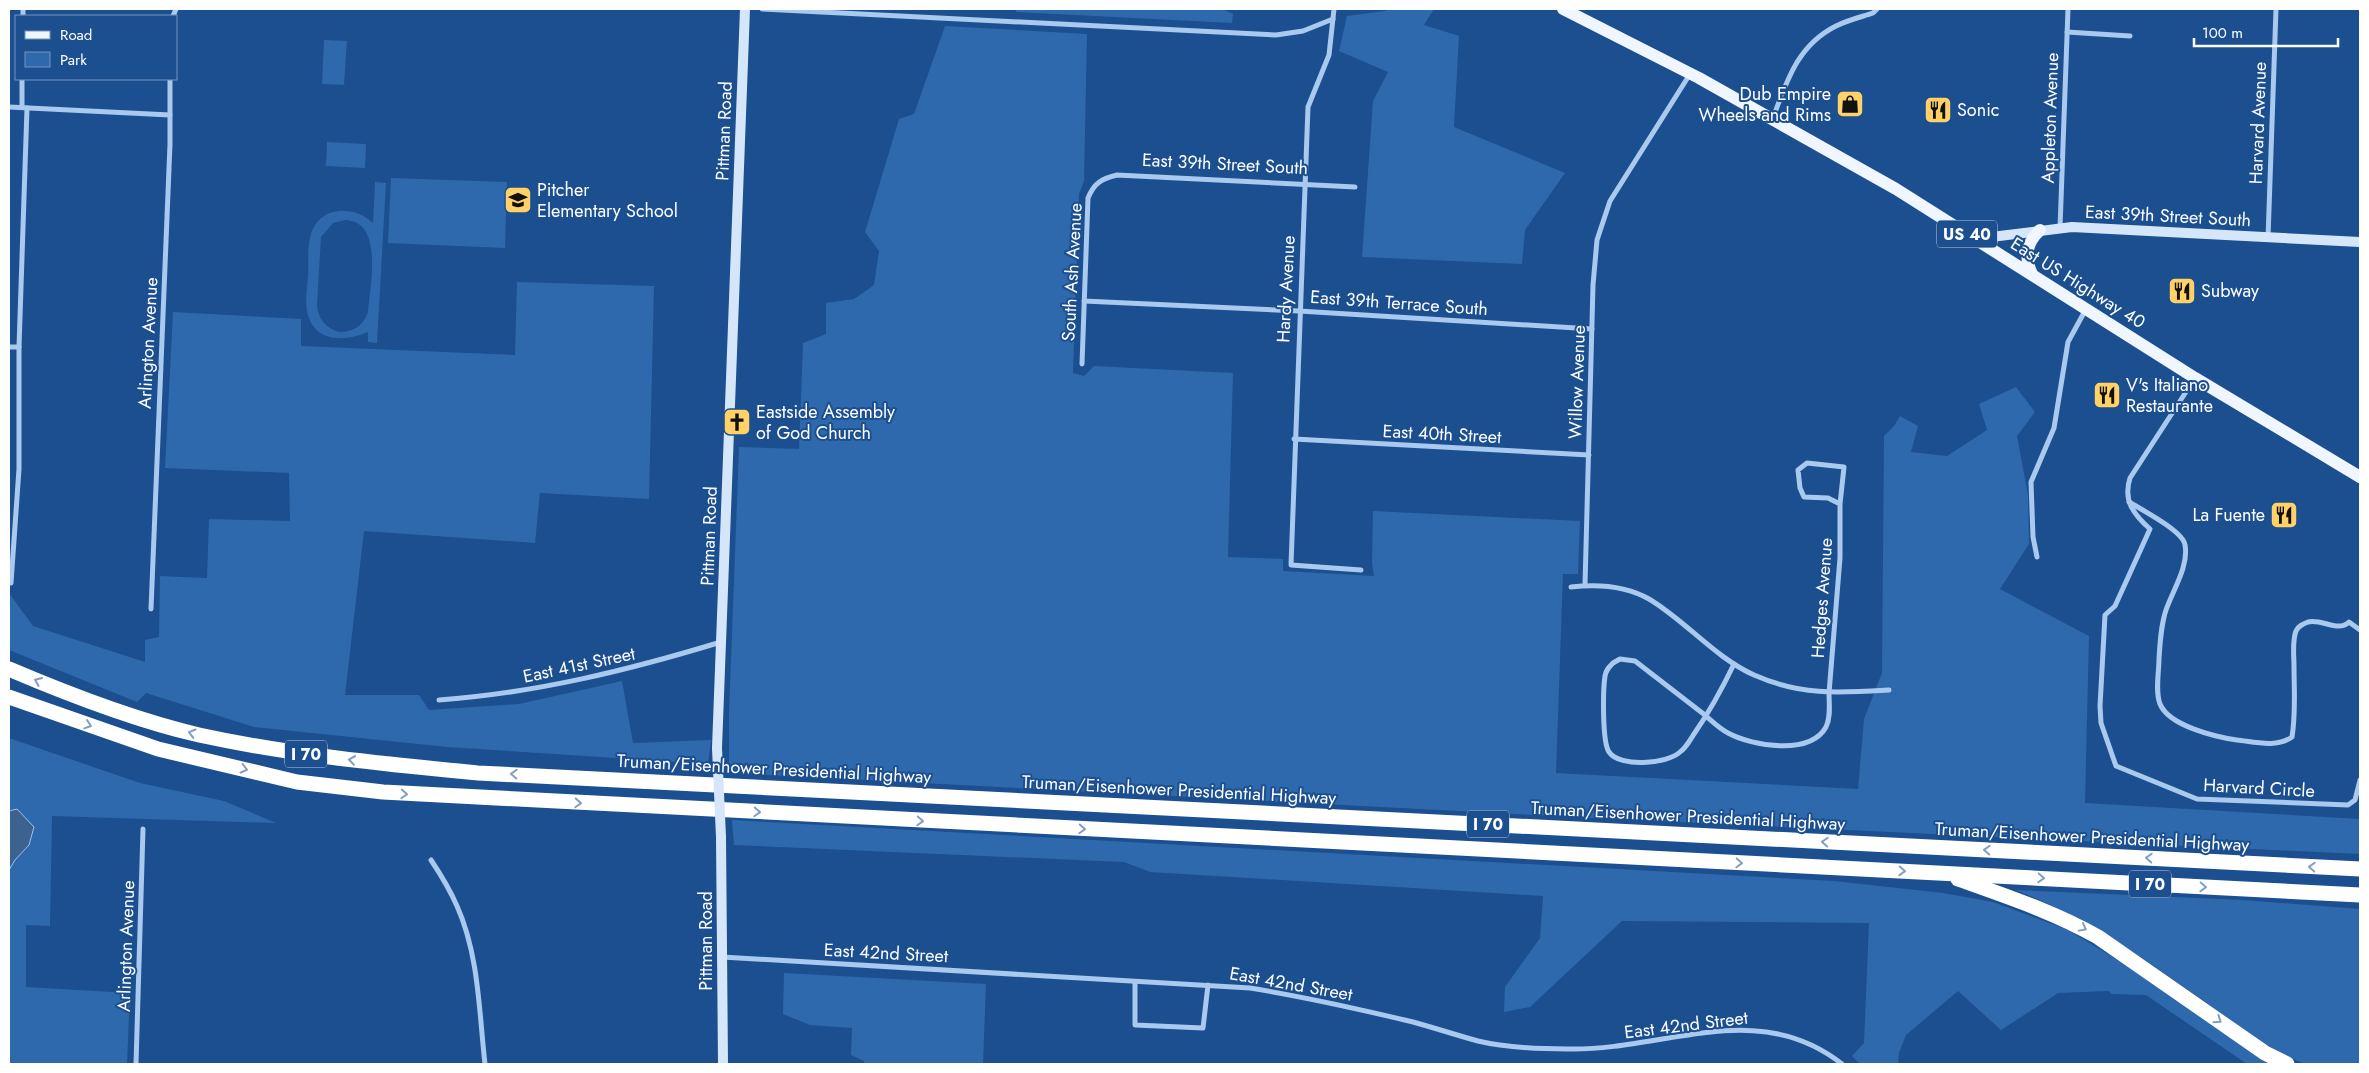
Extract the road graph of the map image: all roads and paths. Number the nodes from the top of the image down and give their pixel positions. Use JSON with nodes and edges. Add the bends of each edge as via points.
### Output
{"nodes":[{"id":1,"x":745,"y":9,"type":"edge"},
{"id":2,"x":762,"y":9,"type":"edge"},
{"id":3,"x":1334,"y":9,"type":"edge"},
{"id":4,"x":1563,"y":9,"type":"edge"},
{"id":5,"x":1877,"y":9,"type":"edge"},
{"id":6,"x":2068,"y":9,"type":"edge"},
{"id":7,"x":2276,"y":9,"type":"edge"},
{"id":8,"x":1333,"y":19,"type":"junction"},
{"id":9,"x":2067,"y":32,"type":"junction"},
{"id":10,"x":2130,"y":36,"type":"dead end"},
{"id":11,"x":1690,"y":74,"type":"junction"},
{"id":12,"x":22,"y":80,"type":"edge"},
{"id":13,"x":170,"y":80,"type":"edge"},
{"id":14,"x":9,"y":107,"type":"edge"},
{"id":15,"x":24,"y":107,"type":"junction"},
{"id":16,"x":170,"y":115,"type":"junction"},
{"id":17,"x":1772,"y":119,"type":"junction"},
{"id":18,"x":1096,"y":184,"type":"joint"},
{"id":19,"x":1305,"y":184,"type":"junction"},
{"id":20,"x":1355,"y":188,"type":"dead end"},
{"id":21,"x":2060,"y":228,"type":"junction"},
{"id":22,"x":2040,"y":230,"type":"junction"},
{"id":23,"x":2268,"y":238,"type":"junction"},
{"id":24,"x":1975,"y":239,"type":"junction"},
{"id":25,"x":2360,"y":242,"type":"edge"},
{"id":26,"x":2032,"y":274,"type":"junction"},
{"id":27,"x":1084,"y":300,"type":"junction"},
{"id":28,"x":2086,"y":309,"type":"junction"},
{"id":29,"x":1299,"y":311,"type":"junction"},
{"id":30,"x":1592,"y":329,"type":"junction"},
{"id":31,"x":9,"y":347,"type":"edge"},
{"id":32,"x":19,"y":348,"type":"junction"},
{"id":33,"x":1082,"y":364,"type":"dead end"},
{"id":34,"x":2195,"y":378,"type":"junction"},
{"id":35,"x":1294,"y":439,"type":"junction"},
{"id":36,"x":1589,"y":455,"type":"junction"},
{"id":37,"x":2360,"y":477,"type":"edge"},
{"id":38,"x":2128,"y":501,"type":"junction"},
{"id":39,"x":1840,"y":504,"type":"junction"},
{"id":40,"x":2037,"y":557,"type":"dead end"},
{"id":41,"x":1361,"y":570,"type":"dead end"},
{"id":42,"x":11,"y":583,"type":"dead end"},
{"id":43,"x":1585,"y":585,"type":"junction"},
{"id":44,"x":1571,"y":586,"type":"dead end"},
{"id":45,"x":151,"y":609,"type":"dead end"},
{"id":46,"x":2360,"y":630,"type":"edge"},
{"id":47,"x":721,"y":642,"type":"junction"},
{"id":48,"x":1734,"y":664,"type":"junction"},
{"id":49,"x":9,"y":668,"type":"edge"},
{"id":50,"x":1889,"y":690,"type":"dead end"},
{"id":51,"x":1829,"y":693,"type":"junction"},
{"id":52,"x":9,"y":697,"type":"edge"},
{"id":53,"x":439,"y":700,"type":"dead end"},
{"id":54,"x":1706,"y":716,"type":"junction"},
{"id":55,"x":2360,"y":780,"type":"edge"},
{"id":56,"x":143,"y":829,"type":"dead end"},
{"id":57,"x":431,"y":860,"type":"dead end"},
{"id":58,"x":2360,"y":869,"type":"edge"},
{"id":59,"x":1940,"y":873,"type":"junction"},
{"id":60,"x":2360,"y":895,"type":"edge"},
{"id":61,"x":722,"y":957,"type":"junction"},
{"id":62,"x":1135,"y":982,"type":"junction"},
{"id":63,"x":1208,"y":985,"type":"junction"},
{"id":64,"x":136,"y":1064,"type":"edge"},
{"id":65,"x":485,"y":1064,"type":"edge"},
{"id":66,"x":723,"y":1064,"type":"edge"},
{"id":67,"x":1842,"y":1064,"type":"edge"},
{"id":68,"x":2287,"y":1064,"type":"edge"}],
"edges":[{"from":1,"to":47,"type":"street","name":"Pittman Road"},
{"from":2,"to":8,"type":"street","via":[[1276,35],[1303,31]]},
{"from":3,"to":8,"type":"street","name":"Hardy Avenue"},
{"from":4,"to":11,"type":"main road","name":"East US Highway 40","number":"US 40"},
{"from":5,"to":17,"type":"street","via":[[1836,26],[1809,45],[1790,71]]},
{"from":6,"to":9,"type":"street","name":"Appleton Avenue"},
{"from":7,"to":23,"type":"street","name":"Harvard Avenue"},
{"from":8,"to":19,"type":"street","name":"Hardy Avenue","via":[[1328,55],[1308,108]]},
{"from":9,"to":10,"type":"street"},
{"from":9,"to":21,"type":"street","name":"Appleton Avenue"},
{"from":11,"to":17,"type":"main road","name":"East US Highway 40","number":"US 40"},
{"from":11,"to":30,"type":"street","name":"Willow Avenue","via":[[1610,200],[1597,240]]},
{"from":12,"to":15,"type":"street"},
{"from":13,"to":16,"type":"street","name":"Arlington Avenue"},
{"from":14,"to":15,"type":"street"},
{"from":15,"to":16,"type":"street"},
{"from":15,"to":32,"type":"street"},
{"from":16,"to":45,"type":"street","name":"Arlington Avenue"},
{"from":17,"to":24,"type":"main road","name":"East US Highway 40","number":"US 40","via":[[1896,189]]},
{"from":18,"to":19,"type":"street","name":"East 39th Street South","via":[[1117,175]]},
{"from":18,"to":27,"type":"street","name":"South Ash Avenue","via":[[1088,198]]},
{"from":19,"to":20,"type":"street","name":"East 39th Street South"},
{"from":19,"to":29,"type":"street","name":"Hardy Avenue"},
{"from":21,"to":22,"type":"street","name":"East 39th Street South"},
{"from":21,"to":23,"type":"street","name":"East 39th Street South"},
{"from":22,"to":24,"type":"street","name":"East 39th Street South"},
{"from":22,"to":26,"type":"main road","via":[[2028,244],[2028,265]]},
{"from":23,"to":25,"type":"street","name":"East 39th Street South"},
{"from":24,"to":26,"type":"main road","name":"East US Highway 40","number":"US 40"},
{"from":26,"to":28,"type":"main road","name":"East US Highway 40","number":"US 40"},
{"from":27,"to":29,"type":"street","name":"East 39th Terrace South"},
{"from":27,"to":33,"type":"street","name":"South Ash Avenue"},
{"from":28,"to":34,"type":"main road","name":"East US Highway 40","number":"US 40"},
{"from":28,"to":40,"type":"street","via":[[2068,342],[2054,428],[2031,482]]},
{"from":29,"to":30,"type":"street","name":"East 39th Terrace South"},
{"from":29,"to":35,"type":"street","name":"Hardy Avenue"},
{"from":30,"to":36,"type":"street","name":"Willow Avenue"},
{"from":31,"to":32,"type":"street"},
{"from":32,"to":42,"type":"street","via":[[19,470]]},
{"from":34,"to":37,"type":"main road","name":"East US Highway 40","number":"US 40"},
{"from":34,"to":38,"type":"street","via":[[2130,478]]},
{"from":35,"to":36,"type":"street","name":"East 40th Street"},
{"from":35,"to":41,"type":"street","name":"Hardy Avenue","via":[[1291,565]]},
{"from":36,"to":43,"type":"street","name":"Willow Avenue"},
{"from":38,"to":46,"type":"street","via":[[2180,534],[2185,543],[2186,558],[2165,612],[2158,690],[2160,704],[2176,722],[2206,733],[2248,741],[2284,743],[2292,737],[2295,718],[2296,631],[2302,624],[2312,621],[2333,626],[2349,622]]},
{"from":38,"to":55,"type":"street","name":"Harvard Circle","via":[[2135,515],[2150,528],[2116,606],[2105,615],[2101,723],[2116,766],[2197,799],[2348,805],[2355,800]]},
{"from":39,"to":39,"type":"street","name":"Hedges Avenue","via":[[1828,498],[1804,497],[1798,470],[1807,463],[1844,467]]},
{"from":39,"to":51,"type":"street","name":"Hedges Avenue","via":[[1840,558]]},
{"from":43,"to":44,"type":"street"},
{"from":43,"to":48,"type":"street","via":[[1618,588],[1648,599]]},
{"from":47,"to":53,"type":"street","name":"East 41st Street","via":[[643,665],[533,690]]},
{"from":47,"to":61,"type":"street","name":"Pittman Road","bridge":true,"via":[[717,748]]},
{"from":48,"to":51,"type":"street","via":[[1780,685]]},
{"from":48,"to":54,"type":"street"},
{"from":58,"to":49,"type":"highway","name":"Truman/Eisenhower Presidential Highway","number":"I 70","one_way":true,"via":[[478,772],[360,762],[198,734],[55,689]]},
{"from":50,"to":51,"type":"street"},
{"from":51,"to":54,"type":"street","via":[[1830,714],[1826,726],[1818,736],[1804,744],[1772,746],[1740,739]]},
{"from":52,"to":59,"type":"highway","number":"I 70","one_way":true,"via":[[158,749],[297,782],[383,792]]},
{"from":54,"to":54,"type":"street","via":[[1682,752],[1670,760],[1623,760],[1611,754],[1604,741],[1605,676],[1613,663],[1620,659],[1635,661]]},
{"from":56,"to":64,"type":"street","name":"Arlington Avenue"},
{"from":57,"to":65,"type":"street","via":[[445,881],[466,930],[473,958]]},
{"from":59,"to":60,"type":"highway","number":"I 70","one_way":true},
{"from":59,"to":68,"type":"highway","one_way":true,"via":[[2034,905],[2078,925],[2138,963],[2265,1053]]},
{"from":61,"to":62,"type":"street","name":"East 42nd Street"},
{"from":61,"to":66,"type":"street","name":"Pittman Road"},
{"from":62,"to":63,"type":"street","name":"East 42nd Street"},
{"from":62,"to":63,"type":"street","via":[[1135,1024],[1203,1028]]},
{"from":63,"to":67,"type":"street","name":"East 42nd Street","via":[[1250,988],[1318,1000],[1480,1041],[1532,1048],[1609,1047],[1737,1029],[1770,1031],[1797,1038],[1827,1052]]}]}
